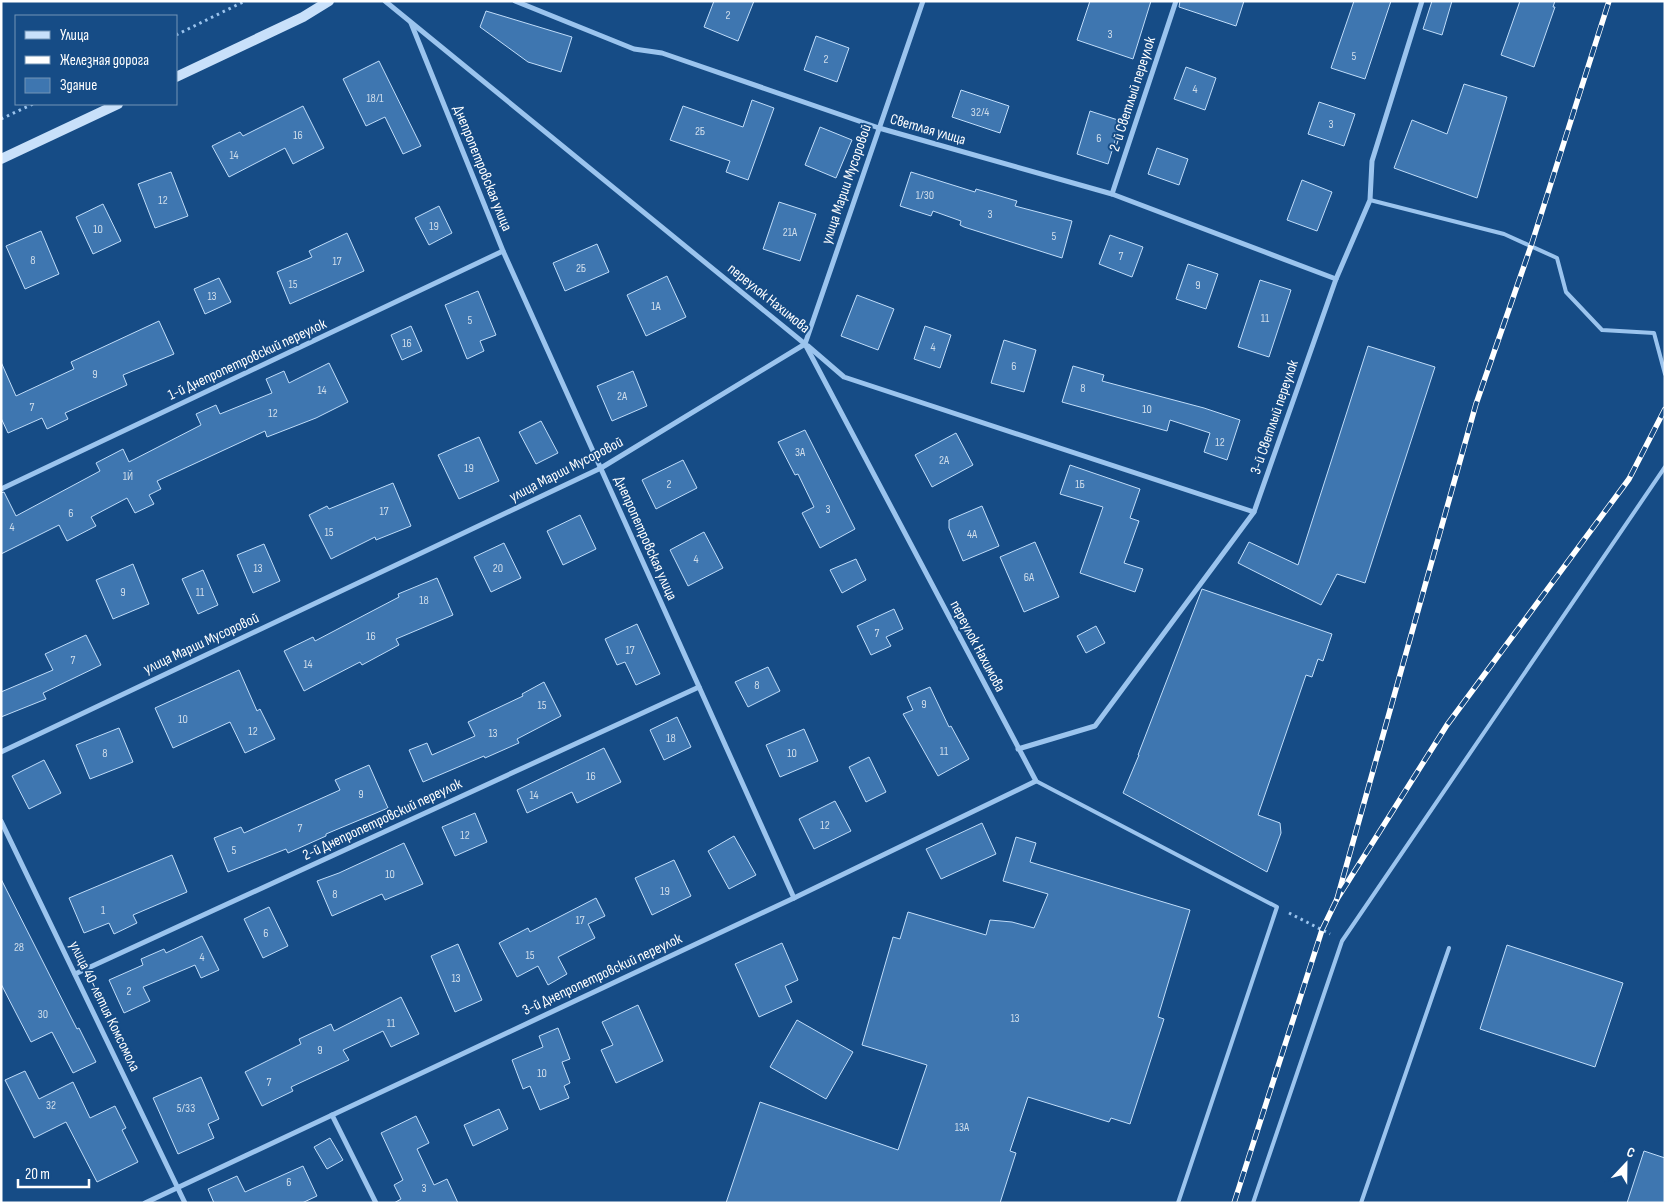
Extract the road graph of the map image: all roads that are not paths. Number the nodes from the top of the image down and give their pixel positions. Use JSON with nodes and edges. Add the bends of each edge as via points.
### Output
{"nodes":[{"id":1,"x":329,"y":1,"type":"edge"},
{"id":2,"x":385,"y":1,"type":"edge"},
{"id":3,"x":515,"y":1,"type":"edge"},
{"id":4,"x":923,"y":1,"type":"edge"},
{"id":5,"x":1176,"y":1,"type":"edge"},
{"id":6,"x":1422,"y":1,"type":"edge"},
{"id":7,"x":410,"y":21,"type":"junction"},
{"id":8,"x":178,"y":75,"type":"edge"},
{"id":9,"x":116,"y":105,"type":"edge"},
{"id":10,"x":879,"y":128,"type":"junction"},
{"id":11,"x":1,"y":159,"type":"edge"},
{"id":12,"x":1112,"y":194,"type":"junction"},
{"id":13,"x":1370,"y":200,"type":"junction"},
{"id":14,"x":503,"y":251,"type":"junction"},
{"id":15,"x":1336,"y":279,"type":"junction"},
{"id":16,"x":805,"y":344,"type":"junction"},
{"id":17,"x":1665,"y":374,"type":"edge"},
{"id":18,"x":1665,"y":467,"type":"edge"},
{"id":19,"x":601,"y":468,"type":"junction"},
{"id":20,"x":1,"y":489,"type":"edge"},
{"id":21,"x":1254,"y":512,"type":"junction"},
{"id":22,"x":699,"y":687,"type":"junction"},
{"id":23,"x":1018,"y":749,"type":"junction"},
{"id":24,"x":1,"y":752,"type":"edge"},
{"id":25,"x":1036,"y":781,"type":"junction"},
{"id":26,"x":1,"y":820,"type":"edge"},
{"id":27,"x":794,"y":898,"type":"junction"},
{"id":28,"x":1449,"y":948,"type":"dead end"},
{"id":29,"x":75,"y":974,"type":"junction"},
{"id":30,"x":332,"y":1115,"type":"junction"},
{"id":31,"x":178,"y":1187,"type":"junction"},
{"id":32,"x":145,"y":1203,"type":"edge"},
{"id":33,"x":185,"y":1203,"type":"edge"},
{"id":34,"x":376,"y":1203,"type":"edge"},
{"id":35,"x":1178,"y":1203,"type":"edge"},
{"id":36,"x":1253,"y":1203,"type":"edge"},
{"id":37,"x":1361,"y":1203,"type":"edge"}],
"edges":[{"from":1,"to":8,"type":"street","via":[[303,17]]},
{"from":2,"to":7,"type":"street","name":"переулок Нахимова"},
{"from":3,"to":10,"type":"street","name":"Светлая улица","via":[[634,49],[662,53]]},
{"from":4,"to":10,"type":"street","name":"улица Марии Мусоровой"},
{"from":5,"to":12,"type":"street","name":"2-й Светлый переулок"},
{"from":6,"to":13,"type":"street","name":"3-й Светлый переулок","via":[[1372,161]]},
{"from":7,"to":14,"type":"street","name":"Днепропетровская улица"},
{"from":7,"to":16,"type":"street","name":"переулок Нахимова"},
{"from":9,"to":11,"type":"street"},
{"from":10,"to":12,"type":"street","name":"Светлая улица"},
{"from":10,"to":16,"type":"street","name":"улица Марии Мусоровой"},
{"from":12,"to":15,"type":"street","name":"Светлая улица"},
{"from":13,"to":15,"type":"street","name":"3-й Светлый переулок"},
{"from":13,"to":17,"type":"lane","via":[[1504,234],[1557,258],[1566,292],[1602,330],[1654,334]]},
{"from":14,"to":19,"type":"street","name":"Днепропетровская улица"},
{"from":14,"to":20,"type":"street","name":"1-й Днепропетровский переулок"},
{"from":15,"to":21,"type":"street","name":"3-й Светлый переулок"},
{"from":16,"to":19,"type":"street","name":"улица Марии Мусоровой"},
{"from":16,"to":21,"type":"street","via":[[844,377]]},
{"from":16,"to":23,"type":"street","name":"переулок Нахимова"},
{"from":18,"to":36,"type":"lane","via":[[1342,941]]},
{"from":19,"to":22,"type":"street","name":"Днепропетровская улица"},
{"from":19,"to":24,"type":"street","name":"улица Марии Мусоровой"},
{"from":21,"to":23,"type":"street","name":"3-й Светлый переулок","via":[[1095,726]]},
{"from":22,"to":27,"type":"street","name":"Днепропетровская улица"},
{"from":22,"to":29,"type":"street","name":"2-й Днепропетровский переулок"},
{"from":23,"to":25,"type":"street"},
{"from":25,"to":27,"type":"street","name":"3-й Днепропетровский переулок"},
{"from":25,"to":35,"type":"lane","via":[[1277,907]]},
{"from":26,"to":29,"type":"street","name":"улица 40-летия Комсомола"},
{"from":27,"to":30,"type":"street","name":"3-й Днепропетровский переулок"},
{"from":28,"to":37,"type":"lane"},
{"from":29,"to":31,"type":"street","name":"улица 40-летия Комсомола"},
{"from":30,"to":31,"type":"street","name":"3-й Днепропетровский переулок"},
{"from":30,"to":34,"type":"street"},
{"from":31,"to":32,"type":"street","name":"3-й Днепропетровский переулок"},
{"from":31,"to":33,"type":"street","name":"улица 40-летия Комсомола"}]}
